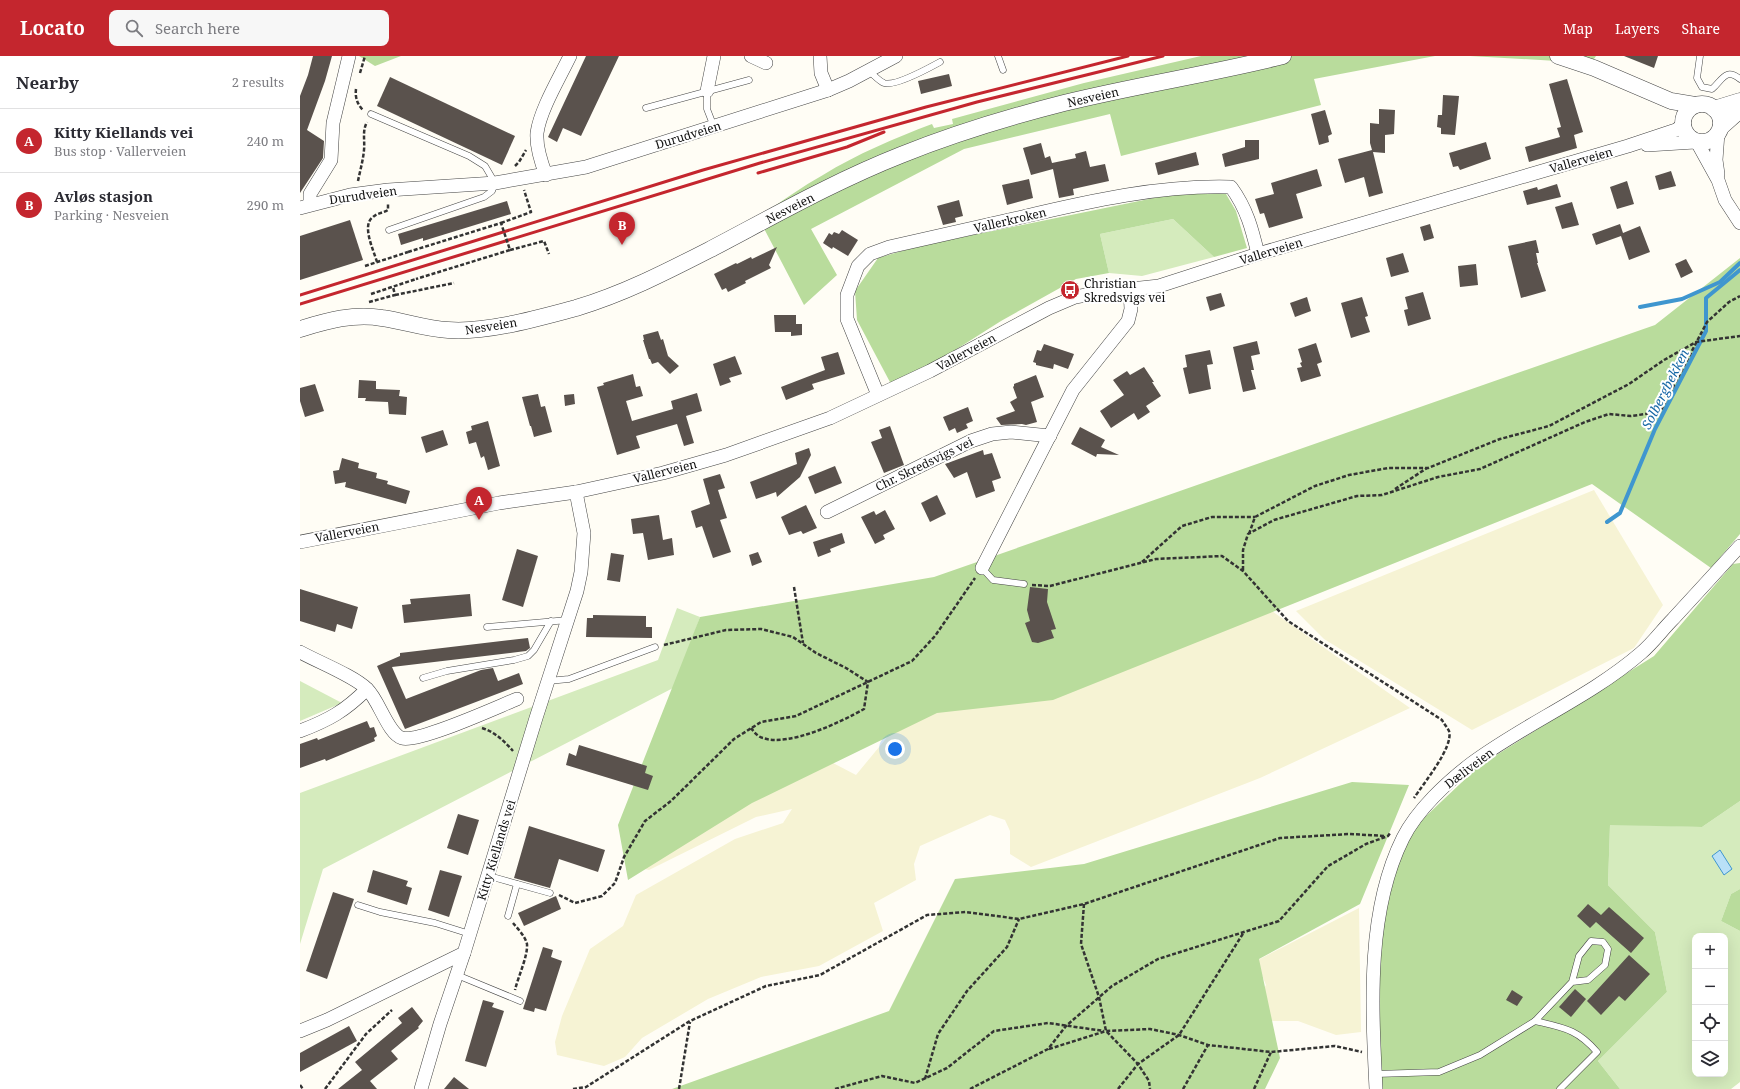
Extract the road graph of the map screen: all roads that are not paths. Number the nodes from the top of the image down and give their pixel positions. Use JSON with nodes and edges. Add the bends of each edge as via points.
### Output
{"nodes":[{"id":1,"x":349,"y":56,"type":"edge"},
{"id":2,"x":570,"y":56,"type":"edge"},
{"id":3,"x":714,"y":56,"type":"edge"},
{"id":4,"x":751,"y":56,"type":"edge"},
{"id":5,"x":820,"y":56,"type":"edge"},
{"id":6,"x":896,"y":56,"type":"edge"},
{"id":7,"x":998,"y":56,"type":"edge"},
{"id":8,"x":1283,"y":56,"type":"edge"},
{"id":9,"x":1558,"y":56,"type":"edge"},
{"id":10,"x":1700,"y":56,"type":"edge"},
{"id":11,"x":940,"y":62,"type":"dead end"},
{"id":12,"x":766,"y":63,"type":"dead end"},
{"id":13,"x":1003,"y":70,"type":"dead end"},
{"id":14,"x":870,"y":71,"type":"junction"},
{"id":15,"x":1740,"y":79,"type":"edge"},
{"id":16,"x":749,"y":80,"type":"dead end"},
{"id":17,"x":828,"y":90,"type":"junction"},
{"id":18,"x":707,"y":91,"type":"junction"},
{"id":19,"x":1650,"y":93,"type":"junction"},
{"id":20,"x":1740,"y":101,"type":"edge"},
{"id":21,"x":1695,"y":106,"type":"junction"},
{"id":22,"x":646,"y":108,"type":"dead end"},
{"id":23,"x":1714,"y":109,"type":"junction"},
{"id":24,"x":1740,"y":110,"type":"edge"},
{"id":25,"x":370,"y":114,"type":"road end"},
{"id":26,"x":1683,"y":125,"type":"junction"},
{"id":27,"x":714,"y":127,"type":"junction"},
{"id":28,"x":1720,"y":130,"type":"junction"},
{"id":29,"x":1696,"y":142,"type":"junction"},
{"id":30,"x":1628,"y":146,"type":"junction"},
{"id":31,"x":546,"y":174,"type":"junction"},
{"id":32,"x":1718,"y":180,"type":"junction"},
{"id":33,"x":495,"y":184,"type":"junction"},
{"id":34,"x":305,"y":206,"type":"edge"},
{"id":35,"x":1740,"y":223,"type":"edge"},
{"id":36,"x":389,"y":230,"type":"dead end"},
{"id":37,"x":1258,"y":254,"type":"junction"},
{"id":38,"x":1130,"y":290,"type":"junction"},
{"id":39,"x":300,"y":329,"type":"edge"},
{"id":40,"x":878,"y":395,"type":"junction"},
{"id":41,"x":1050,"y":436,"type":"junction"},
{"id":42,"x":576,"y":492,"type":"junction"},
{"id":43,"x":827,"y":512,"type":"dead end"},
{"id":44,"x":300,"y":542,"type":"edge"},
{"id":45,"x":1740,"y":546,"type":"edge"},
{"id":46,"x":982,"y":568,"type":"joint"},
{"id":47,"x":1024,"y":584,"type":"road end"},
{"id":48,"x":568,"y":620,"type":"junction"},
{"id":49,"x":551,"y":621,"type":"junction"},
{"id":50,"x":487,"y":627,"type":"dead end"},
{"id":51,"x":656,"y":647,"type":"road end"},
{"id":52,"x":300,"y":652,"type":"edge"},
{"id":53,"x":423,"y":678,"type":"dead end"},
{"id":54,"x":548,"y":681,"type":"junction"},
{"id":55,"x":367,"y":689,"type":"junction"},
{"id":56,"x":517,"y":699,"type":"dead end"},
{"id":57,"x":300,"y":731,"type":"edge"},
{"id":58,"x":488,"y":876,"type":"junction"},
{"id":59,"x":517,"y":884,"type":"junction"},
{"id":60,"x":550,"y":893,"type":"road end"},
{"id":61,"x":358,"y":905,"type":"dead end"},
{"id":62,"x":508,"y":916,"type":"road end"},
{"id":63,"x":470,"y":934,"type":"junction"},
{"id":64,"x":464,"y":953,"type":"junction"},
{"id":65,"x":456,"y":975,"type":"junction"},
{"id":66,"x":1572,"y":982,"type":"junction"},
{"id":67,"x":520,"y":1001,"type":"dead end"},
{"id":68,"x":1535,"y":1021,"type":"junction"},
{"id":69,"x":300,"y":1031,"type":"edge"},
{"id":70,"x":1376,"y":1074,"type":"junction"},
{"id":71,"x":421,"y":1089,"type":"edge"},
{"id":72,"x":1376,"y":1089,"type":"edge"},
{"id":73,"x":1560,"y":1089,"type":"edge"}],
"edges":[{"from":1,"to":34,"type":"street","via":[[333,123],[331,160]]},
{"from":2,"to":31,"type":"street","via":[[541,116],[537,132],[540,161]]},
{"from":3,"to":18,"type":"street"},
{"from":4,"to":12,"type":"street"},
{"from":5,"to":17,"type":"street","via":[[821,73]]},
{"from":6,"to":14,"type":"street","name":"Durudveien"},
{"from":7,"to":13,"type":"lane"},
{"from":8,"to":39,"type":"street","name":"Nesveien","via":[[1064,103],[996,122],[904,154],[844,180],[638,285],[576,307],[477,330],[446,330],[368,316],[339,319]]},
{"from":9,"to":19,"type":"street","via":[[1594,68]]},
{"from":10,"to":15,"type":"lane","via":[[1697,78],[1702,87],[1712,89],[1728,74]]},
{"from":11,"to":14,"type":"lane","via":[[888,84],[882,83]]},
{"from":14,"to":17,"type":"street","name":"Durudveien"},
{"from":16,"to":18,"type":"lane"},
{"from":17,"to":27,"type":"street","name":"Durudveien"},
{"from":18,"to":22,"type":"lane"},
{"from":18,"to":27,"type":"lane","via":[[708,109]]},
{"from":19,"to":21,"type":"street"},
{"from":19,"to":26,"type":"street"},
{"from":20,"to":23,"type":"street"},
{"from":21,"to":23,"type":"street","via":[[1708,105]]},
{"from":21,"to":26,"type":"street","via":[[1684,116]]},
{"from":23,"to":28,"type":"street","via":[[1721,120]]},
{"from":24,"to":28,"type":"street"},
{"from":25,"to":33,"type":"lane","via":[[469,156],[485,166]]},
{"from":26,"to":29,"type":"street","via":[[1685,132]]},
{"from":26,"to":30,"type":"street","name":"Vallerveien","via":[[1676,130]]},
{"from":27,"to":31,"type":"street","name":"Durudveien","via":[[586,167]]},
{"from":28,"to":29,"type":"street","via":[[1713,139]]},
{"from":28,"to":32,"type":"street","via":[[1716,160]]},
{"from":29,"to":30,"type":"street","name":"Vallerveien"},
{"from":29,"to":32,"type":"street"},
{"from":30,"to":37,"type":"street","name":"Vallerveien"},
{"from":31,"to":33,"type":"street","name":"Durudveien"},
{"from":32,"to":35,"type":"street","via":[[1725,200]]},
{"from":33,"to":34,"type":"street","name":"Durudveien","via":[[388,190]]},
{"from":33,"to":36,"type":"lane","via":[[492,191],[484,197]]},
{"from":37,"to":38,"type":"street","name":"Vallerveien","via":[[1159,286]]},
{"from":37,"to":40,"type":"street","name":"Vallerkroken","via":[[1241,201],[1231,187],[1212,186],[1182,188],[1083,204],[889,247],[870,254],[858,266],[847,295],[848,318]]},
{"from":38,"to":40,"type":"street","name":"Vallerveien","via":[[1075,297],[1049,308],[965,354]]},
{"from":38,"to":41,"type":"street","via":[[1131,309],[1128,321],[1073,390]]},
{"from":40,"to":42,"type":"street","name":"Vallerveien","via":[[830,418],[726,455],[663,473]]},
{"from":41,"to":43,"type":"street","name":"Chr. Skredsvigs vei","via":[[1011,432],[971,440]]},
{"from":41,"to":46,"type":"street"},
{"from":42,"to":44,"type":"street","name":"Vallerveien","via":[[499,503]]},
{"from":42,"to":48,"type":"street","name":"Kitty Kiellands vei","via":[[584,533],[583,556],[577,591]]},
{"from":45,"to":70,"type":"street","name":"Dæliveien","via":[[1642,652],[1609,677],[1473,763],[1441,789],[1403,837],[1385,882],[1377,934],[1373,983]]},
{"from":46,"to":47,"type":"lane","via":[[993,580]]},
{"from":48,"to":49,"type":"lane"},
{"from":48,"to":54,"type":"street","name":"Kitty Kiellands vei"},
{"from":49,"to":50,"type":"lane"},
{"from":49,"to":53,"type":"lane","via":[[528,656]]},
{"from":51,"to":54,"type":"lane","via":[[569,679]]},
{"from":52,"to":55,"type":"street"},
{"from":54,"to":58,"type":"street","name":"Kitty Kiellands vei"},
{"from":55,"to":56,"type":"street","via":[[394,734],[402,738],[415,739]]},
{"from":55,"to":57,"type":"street","via":[[350,706],[327,720]]},
{"from":58,"to":59,"type":"lane"},
{"from":58,"to":63,"type":"street","name":"Kitty Kiellands vei"},
{"from":59,"to":60,"type":"lane"},
{"from":59,"to":62,"type":"lane"},
{"from":61,"to":63,"type":"lane","via":[[436,923]]},
{"from":63,"to":64,"type":"street","name":"Kitty Kiellands vei"},
{"from":64,"to":65,"type":"street","name":"Kitty Kiellands vei"},
{"from":64,"to":69,"type":"street"},
{"from":65,"to":67,"type":"lane"},
{"from":65,"to":71,"type":"street","name":"Kitty Kiellands vei"},
{"from":66,"to":66,"type":"lane","via":[[1579,956],[1591,942],[1603,942],[1608,949],[1604,965],[1588,980]]},
{"from":66,"to":68,"type":"lane"},
{"from":68,"to":70,"type":"lane","via":[[1480,1055],[1439,1072]]},
{"from":68,"to":73,"type":"lane","via":[[1565,1028],[1585,1039],[1597,1052]]},
{"from":70,"to":72,"type":"street","name":"Dæliveien"}]}
